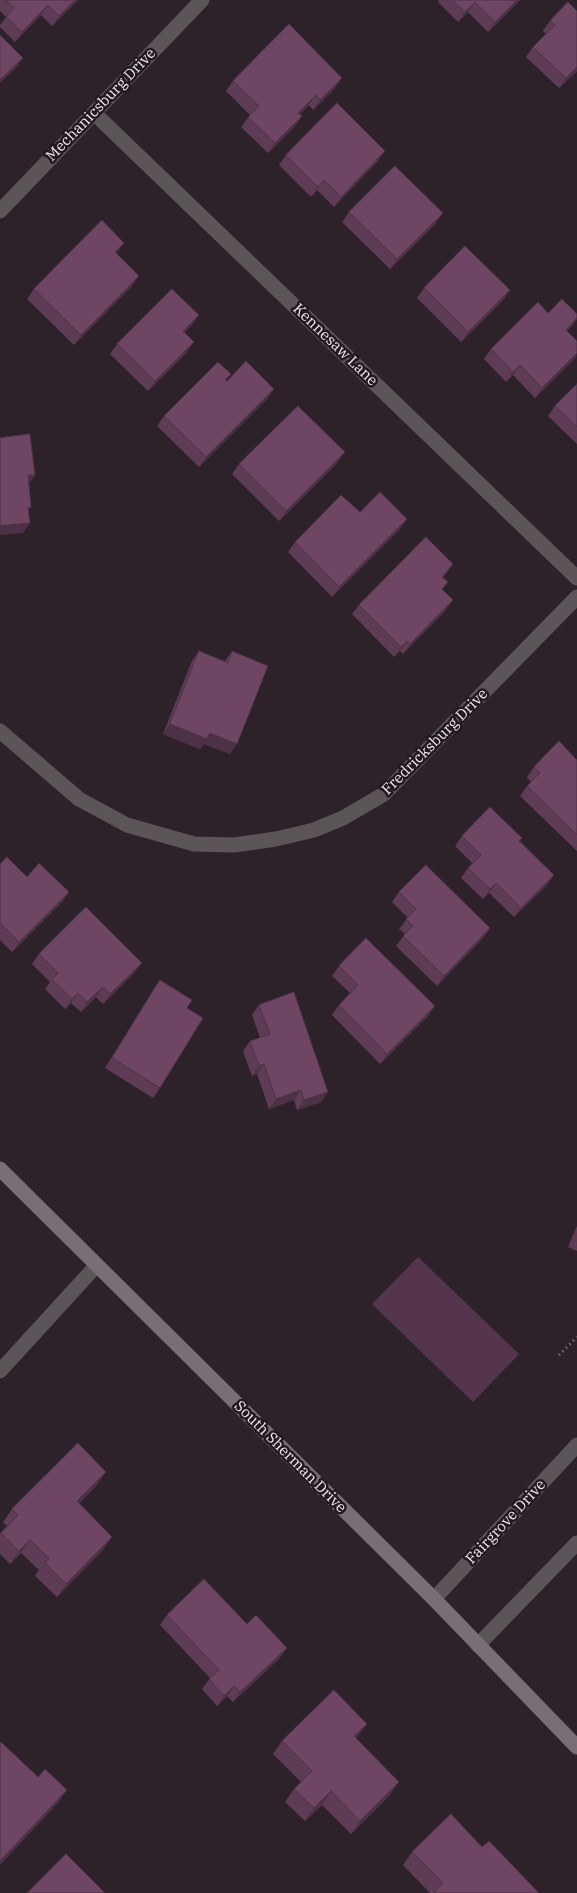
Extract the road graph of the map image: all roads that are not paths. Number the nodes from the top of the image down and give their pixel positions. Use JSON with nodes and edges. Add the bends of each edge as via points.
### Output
{"nodes":[{"id":1,"x":202,"y":0,"type":"edge"},
{"id":2,"x":94,"y":113,"type":"junction"},
{"id":3,"x":0,"y":210,"type":"edge"},
{"id":4,"x":577,"y":578,"type":"edge"},
{"id":5,"x":577,"y":598,"type":"edge"},
{"id":6,"x":1,"y":733,"type":"edge"},
{"id":7,"x":0,"y":1169,"type":"edge"},
{"id":8,"x":96,"y":1266,"type":"junction"},
{"id":9,"x":0,"y":1371,"type":"edge"},
{"id":10,"x":577,"y":1445,"type":"edge"},
{"id":11,"x":577,"y":1543,"type":"edge"},
{"id":12,"x":434,"y":1598,"type":"junction"},
{"id":13,"x":478,"y":1645,"type":"junction"},
{"id":14,"x":577,"y":1747,"type":"edge"}],
"edges":[{"from":1,"to":2,"type":"street","name":"Mechanicsburg Drive"},
{"from":2,"to":3,"type":"street","name":"Mechanicsburg Drive"},
{"from":2,"to":4,"type":"street","name":"Kennesaw Lane"},
{"from":5,"to":6,"type":"street","name":"Fredricksburg Drive","via":[[384,794],[343,818],[314,830],[276,839],[234,845],[194,844],[145,832],[79,799]]},
{"from":7,"to":8,"type":"street","name":"South Sherman Drive"},
{"from":8,"to":9,"type":"street"},
{"from":8,"to":12,"type":"street","name":"South Sherman Drive"},
{"from":10,"to":12,"type":"street","name":"Fairgrove Drive"},
{"from":11,"to":13,"type":"street"},
{"from":12,"to":13,"type":"street","name":"South Sherman Drive"},
{"from":13,"to":14,"type":"street","name":"South Sherman Drive"}]}
